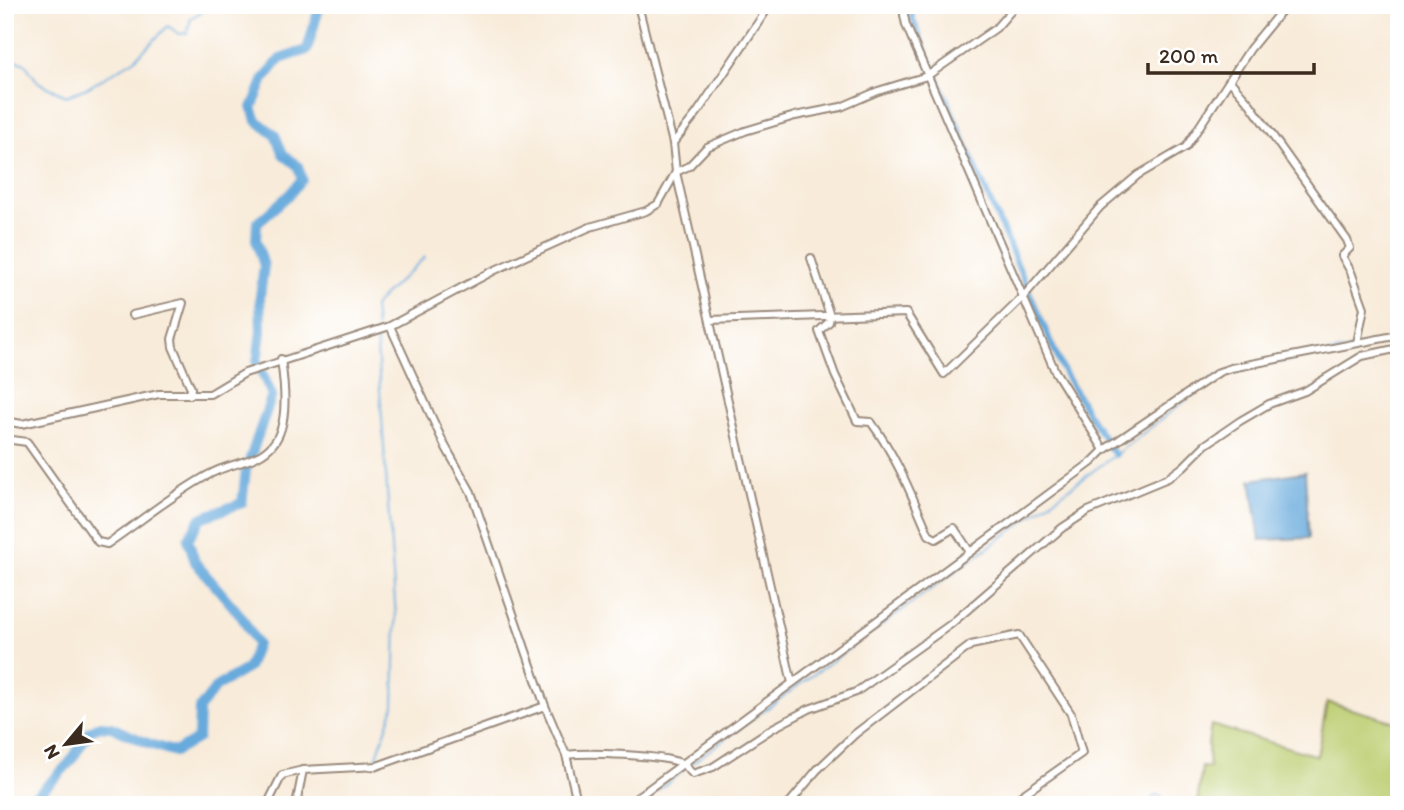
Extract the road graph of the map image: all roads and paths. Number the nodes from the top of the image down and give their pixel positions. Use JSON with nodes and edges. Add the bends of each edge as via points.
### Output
{"nodes":[{"id":1,"x":638,"y":5,"type":"edge"},
{"id":2,"x":770,"y":5,"type":"edge"},
{"id":3,"x":905,"y":5,"type":"edge"},
{"id":4,"x":1016,"y":5,"type":"edge"},
{"id":5,"x":1286,"y":5,"type":"edge"},
{"id":6,"x":927,"y":76,"type":"junction"},
{"id":7,"x":1230,"y":81,"type":"junction"},
{"id":8,"x":673,"y":143,"type":"junction"},
{"id":9,"x":676,"y":172,"type":"junction"},
{"id":10,"x":811,"y":258,"type":"dead end"},
{"id":11,"x":1023,"y":296,"type":"junction"},
{"id":12,"x":132,"y":315,"type":"dead end"},
{"id":13,"x":830,"y":316,"type":"junction"},
{"id":14,"x":710,"y":320,"type":"junction"},
{"id":15,"x":390,"y":326,"type":"junction"},
{"id":16,"x":1399,"y":335,"type":"edge"},
{"id":17,"x":1357,"y":343,"type":"junction"},
{"id":18,"x":1399,"y":348,"type":"edge"},
{"id":19,"x":278,"y":362,"type":"junction"},
{"id":20,"x":190,"y":395,"type":"junction"},
{"id":21,"x":5,"y":421,"type":"edge"},
{"id":22,"x":5,"y":439,"type":"edge"},
{"id":23,"x":1104,"y":450,"type":"junction"},
{"id":24,"x":970,"y":552,"type":"junction"},
{"id":25,"x":792,"y":683,"type":"junction"},
{"id":26,"x":545,"y":706,"type":"junction"},
{"id":27,"x":566,"y":755,"type":"junction"},
{"id":28,"x":685,"y":766,"type":"junction"},
{"id":29,"x":303,"y":770,"type":"junction"},
{"id":30,"x":267,"y":805,"type":"edge"},
{"id":31,"x":296,"y":805,"type":"edge"},
{"id":32,"x":578,"y":805,"type":"edge"},
{"id":33,"x":627,"y":805,"type":"edge"},
{"id":34,"x":788,"y":805,"type":"edge"},
{"id":35,"x":1007,"y":805,"type":"edge"}],
"edges":[{"from":1,"to":8,"type":"street"},
{"from":2,"to":8,"type":"street"},
{"from":3,"to":6,"type":"street","via":[[906,25]]},
{"from":4,"to":6,"type":"street","via":[[996,28]]},
{"from":5,"to":7,"type":"street"},
{"from":6,"to":9,"type":"street","via":[[841,107],[745,131],[707,147]]},
{"from":6,"to":11,"type":"street"},
{"from":7,"to":11,"type":"street","via":[[1186,147],[1138,175],[1100,207]]},
{"from":7,"to":17,"type":"street","via":[[1347,240],[1350,248],[1342,256],[1364,308]]},
{"from":8,"to":9,"type":"street"},
{"from":9,"to":14,"type":"street"},
{"from":9,"to":15,"type":"street","via":[[658,204],[646,211],[590,227]]},
{"from":10,"to":13,"type":"street"},
{"from":11,"to":13,"type":"street","via":[[944,374],[906,313]]},
{"from":11,"to":23,"type":"street","via":[[1062,384]]},
{"from":12,"to":20,"type":"street","via":[[183,303],[172,339]]},
{"from":13,"to":14,"type":"street"},
{"from":13,"to":24,"type":"street","via":[[819,331],[857,421],[871,422],[888,444],[929,535],[936,539],[954,528]]},
{"from":14,"to":25,"type":"street"},
{"from":15,"to":19,"type":"street"},
{"from":15,"to":26,"type":"street","via":[[471,492]]},
{"from":16,"to":17,"type":"street"},
{"from":17,"to":23,"type":"street","via":[[1219,372]]},
{"from":18,"to":28,"type":"street","via":[[1362,356],[1305,391],[1269,404],[1205,445],[1168,478],[1088,511],[1062,528],[951,625],[856,692],[809,709],[700,773],[693,774]]},
{"from":19,"to":20,"type":"street","via":[[244,373],[210,394]]},
{"from":19,"to":22,"type":"street","via":[[286,400],[273,445],[261,455],[212,472],[107,544],[98,542],[27,442]]},
{"from":20,"to":21,"type":"street","via":[[159,394],[22,424]]},
{"from":23,"to":24,"type":"street"},
{"from":24,"to":25,"type":"street"},
{"from":25,"to":28,"type":"street"},
{"from":26,"to":27,"type":"street"},
{"from":26,"to":29,"type":"street","via":[[377,766]]},
{"from":27,"to":28,"type":"street","via":[[650,758]]},
{"from":27,"to":32,"type":"street"},
{"from":28,"to":33,"type":"street"},
{"from":29,"to":30,"type":"street","via":[[282,775]]},
{"from":29,"to":31,"type":"street"},
{"from":34,"to":35,"type":"street","via":[[855,734],[971,645],[1019,635],[1071,714],[1082,753]]}]}
